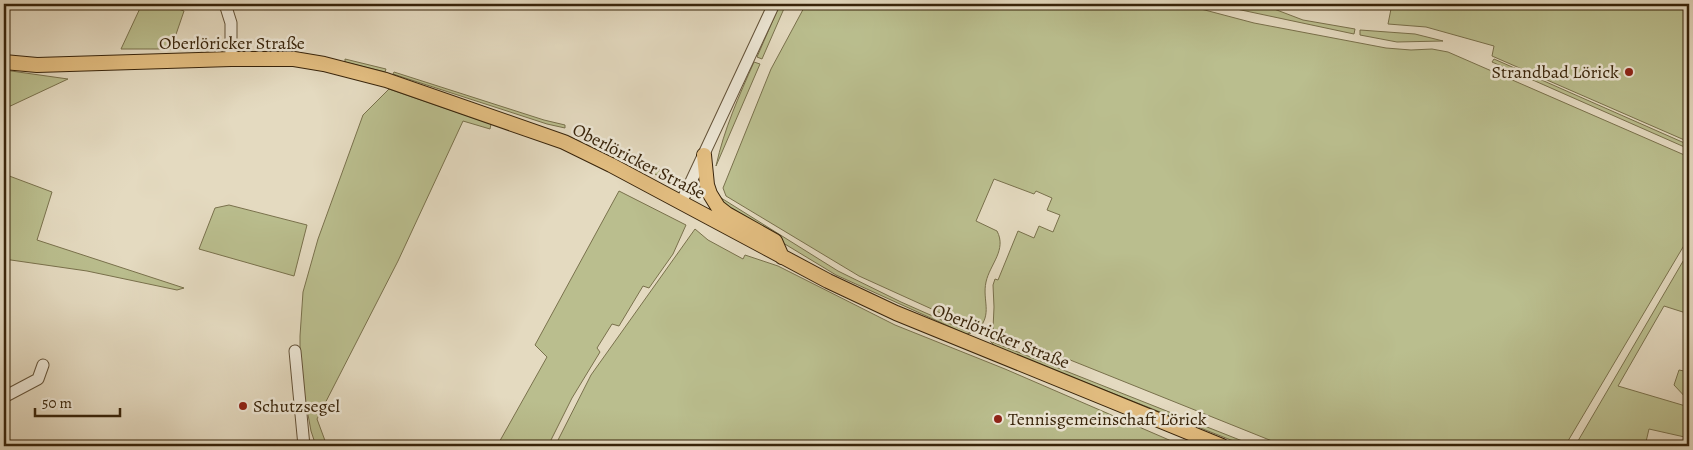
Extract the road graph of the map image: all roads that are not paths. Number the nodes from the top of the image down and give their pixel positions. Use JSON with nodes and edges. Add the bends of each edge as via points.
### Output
{"nodes":[{"id":1,"x":225,"y":4,"type":"edge"},
{"id":2,"x":774,"y":4,"type":"edge"},
{"id":3,"x":231,"y":59,"type":"junction"},
{"id":4,"x":4,"y":62,"type":"edge"},
{"id":5,"x":704,"y":155,"type":"junction"},
{"id":6,"x":681,"y":203,"type":"junction"},
{"id":7,"x":782,"y":257,"type":"junction"},
{"id":8,"x":295,"y":351,"type":"dead end"},
{"id":9,"x":43,"y":364,"type":"dead end"},
{"id":10,"x":4,"y":397,"type":"edge"},
{"id":11,"x":304,"y":446,"type":"edge"},
{"id":12,"x":1221,"y":446,"type":"edge"}],
"edges":[{"from":1,"to":3,"type":"street","via":[[231,23]]},
{"from":2,"to":5,"type":"street"},
{"from":3,"to":4,"type":"main road","name":"Oberlöricker Straße","via":[[37,65]]},
{"from":3,"to":6,"type":"main road","name":"Oberlöricker Straße","via":[[294,59],[386,80],[564,142]]},
{"from":5,"to":6,"type":"street"},
{"from":5,"to":7,"type":"main road","via":[[707,185],[714,202],[727,214],[775,242]]},
{"from":6,"to":7,"type":"main road","name":"Oberlöricker Straße"},
{"from":7,"to":12,"type":"main road","name":"Oberlöricker Straße","via":[[896,313]]},
{"from":8,"to":11,"type":"street"},
{"from":9,"to":10,"type":"street","via":[[38,379]]}]}
